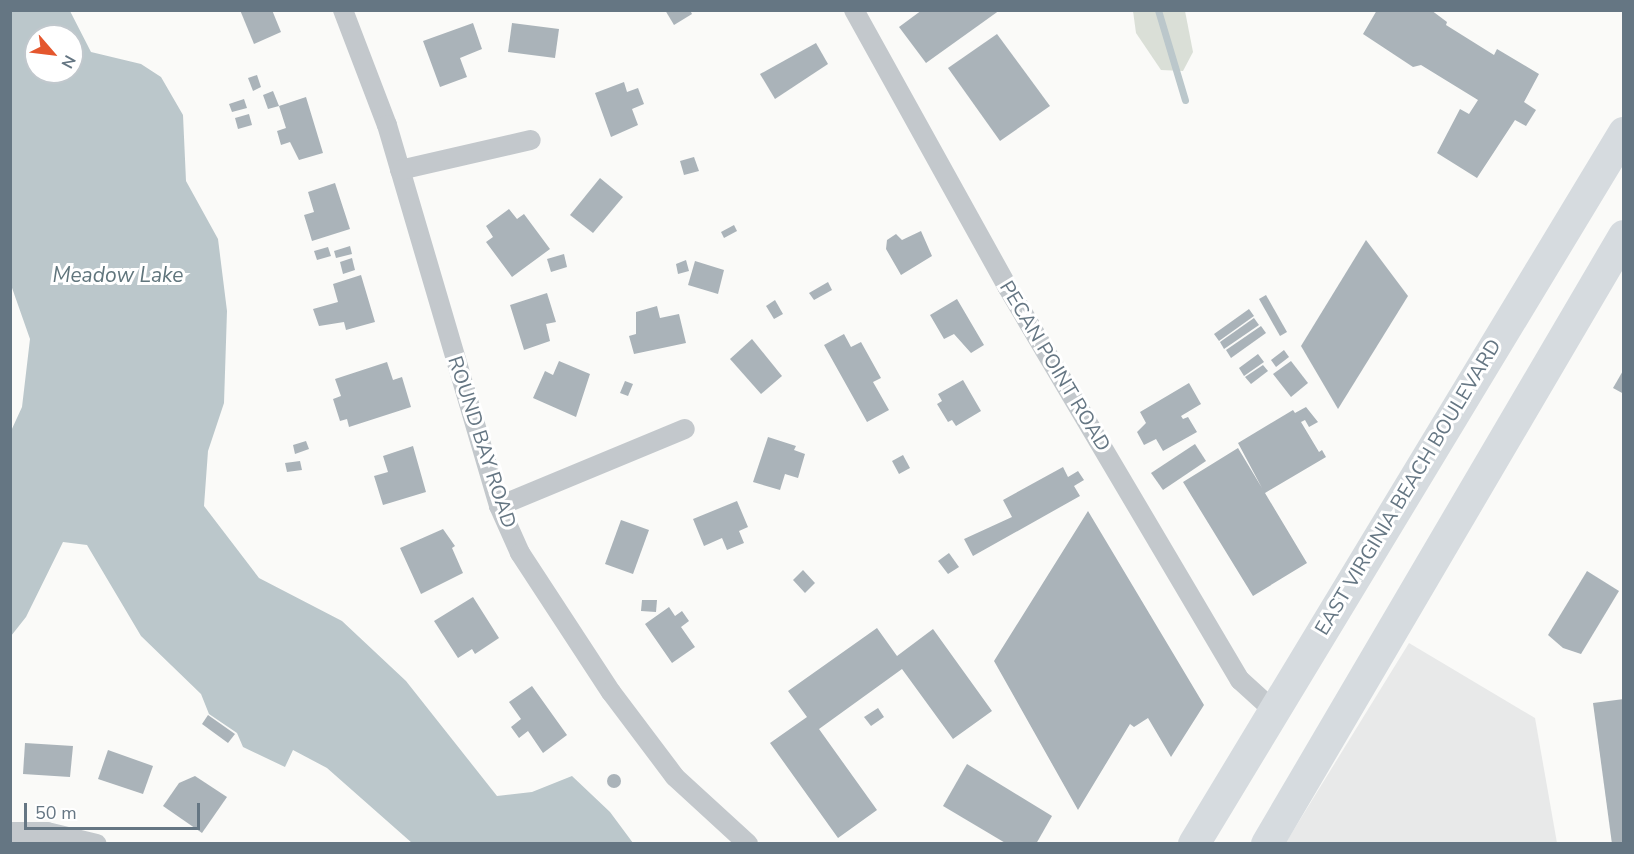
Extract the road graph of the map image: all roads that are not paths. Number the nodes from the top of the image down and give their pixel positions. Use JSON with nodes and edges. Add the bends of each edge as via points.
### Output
{"nodes":[{"id":1,"x":343,"y":10,"type":"edge"},
{"id":2,"x":854,"y":10,"type":"edge"},
{"id":3,"x":1623,"y":133,"type":"edge"},
{"id":4,"x":531,"y":140,"type":"dead end"},
{"id":5,"x":400,"y":170,"type":"junction"},
{"id":6,"x":1623,"y":236,"type":"edge"},
{"id":7,"x":686,"y":429,"type":"dead end"},
{"id":8,"x":499,"y":506,"type":"junction"},
{"id":9,"x":1274,"y":710,"type":"junction"},
{"id":10,"x":10,"y":832,"type":"edge"},
{"id":11,"x":97,"y":843,"type":"edge"},
{"id":12,"x":748,"y":843,"type":"edge"},
{"id":13,"x":1194,"y":843,"type":"edge"},
{"id":14,"x":1267,"y":843,"type":"edge"}],
"edges":[{"from":1,"to":5,"type":"street","name":"ROUND BAY ROAD"},
{"from":2,"to":9,"type":"street","name":"PECAN POINT ROAD","via":[[1008,288],[1240,680]]},
{"from":3,"to":9,"type":"main road","name":"EAST VIRGINIA BEACH BOULEVARD"},
{"from":4,"to":5,"type":"street"},
{"from":5,"to":8,"type":"street","name":"ROUND BAY ROAD"},
{"from":6,"to":14,"type":"main road"},
{"from":7,"to":8,"type":"street"},
{"from":8,"to":12,"type":"street","name":"ROUND BAY ROAD","via":[[545,596],[611,692],[675,777]]},
{"from":9,"to":13,"type":"main road","name":"EAST VIRGINIA BEACH BOULEVARD"},
{"from":10,"to":11,"type":"street","via":[[47,832]]}]}
